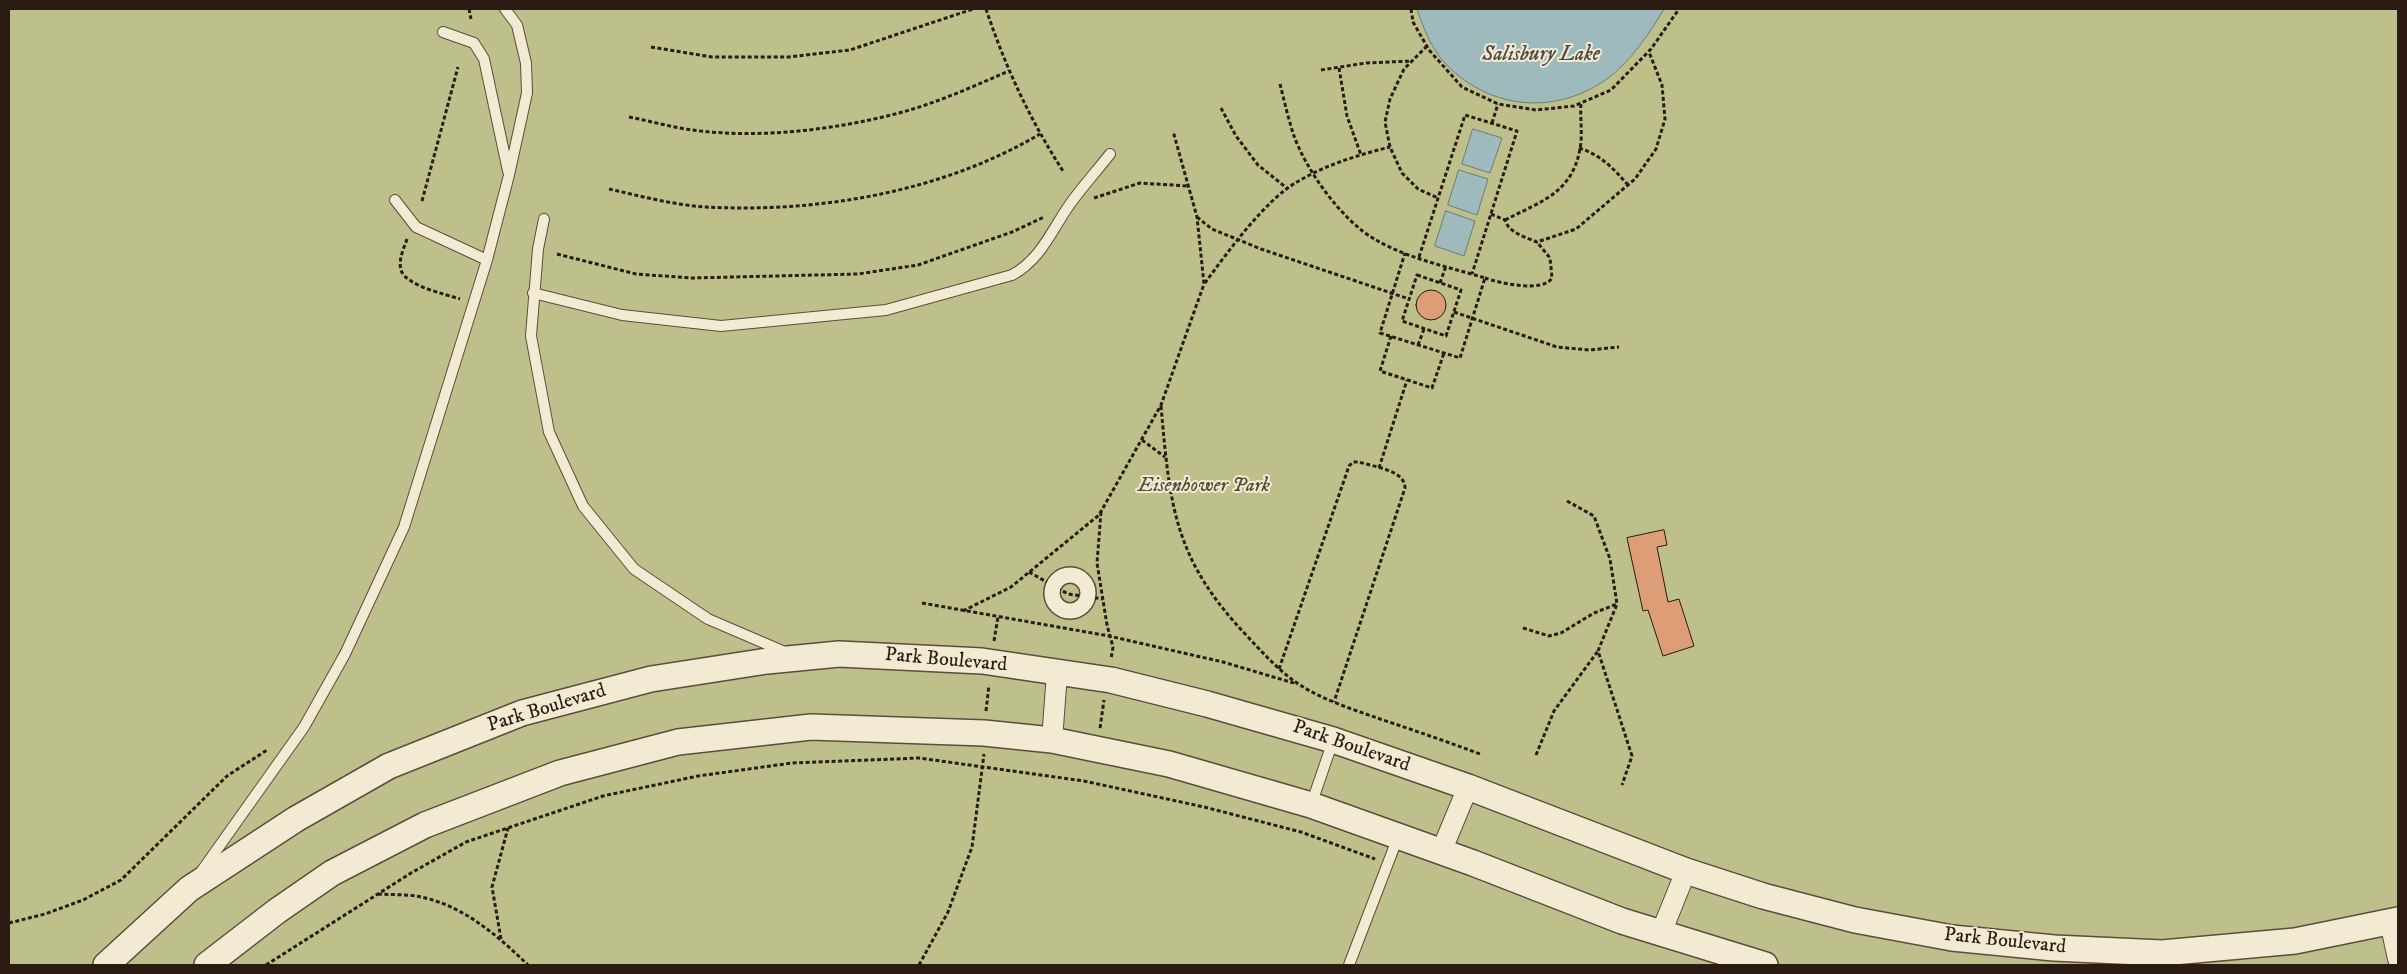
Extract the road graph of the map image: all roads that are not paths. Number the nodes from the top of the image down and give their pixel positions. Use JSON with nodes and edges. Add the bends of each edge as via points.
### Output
{"nodes":[{"id":1,"x":505,"y":9,"type":"edge"},
{"id":2,"x":443,"y":32,"type":"dead end"},
{"id":3,"x":1110,"y":154,"type":"dead end"},
{"id":4,"x":509,"y":175,"type":"junction"},
{"id":5,"x":395,"y":200,"type":"dead end"},
{"id":6,"x":544,"y":219,"type":"dead end"},
{"id":7,"x":487,"y":260,"type":"junction"},
{"id":8,"x":533,"y":293,"type":"junction"},
{"id":9,"x":1054,"y":586,"type":"joint"},
{"id":10,"x":797,"y":658,"type":"junction"},
{"id":11,"x":1057,"y":673,"type":"junction"},
{"id":12,"x":1052,"y":740,"type":"junction"},
{"id":13,"x":1333,"y":740,"type":"junction"},
{"id":14,"x":1468,"y":787,"type":"junction"},
{"id":15,"x":1311,"y":805,"type":"junction"},
{"id":16,"x":1399,"y":836,"type":"junction"},
{"id":17,"x":1441,"y":852,"type":"junction"},
{"id":18,"x":1686,"y":871,"type":"junction"},
{"id":19,"x":189,"y":889,"type":"junction"},
{"id":20,"x":2394,"y":921,"type":"edge"},
{"id":21,"x":1661,"y":933,"type":"junction"},
{"id":22,"x":2398,"y":960,"type":"edge"},
{"id":23,"x":106,"y":965,"type":"edge"},
{"id":24,"x":207,"y":965,"type":"edge"},
{"id":25,"x":1348,"y":965,"type":"edge"},
{"id":26,"x":1765,"y":965,"type":"edge"}],
"edges":[{"from":1,"to":4,"type":"lane","via":[[517,24],[526,63],[527,93]]},
{"from":2,"to":4,"type":"lane","via":[[474,43],[484,59]]},
{"from":3,"to":8,"type":"lane","via":[[1025,269],[1012,276],[886,310],[721,326],[622,315]]},
{"from":4,"to":7,"type":"lane"},
{"from":5,"to":7,"type":"lane","via":[[416,227]]},
{"from":6,"to":8,"type":"lane"},
{"from":7,"to":19,"type":"lane","via":[[404,527],[380,581],[345,654],[304,727]]},
{"from":8,"to":10,"type":"lane","via":[[531,336],[549,432],[583,506],[634,569],[708,620]]},
{"from":9,"to":9,"type":"street","via":[[1053,600],[1066,611],[1078,610],[1095,598],[1076,576],[1059,578]]},
{"from":10,"to":11,"type":"street","name":"Park Boulevard","via":[[839,654],[934,657]]},
{"from":10,"to":19,"type":"street","name":"Park Boulevard","via":[[651,679],[522,713],[389,766],[296,819]]},
{"from":11,"to":12,"type":"street"},
{"from":11,"to":13,"type":"street","name":"Park Boulevard","via":[[1146,688],[1260,717]]},
{"from":12,"to":15,"type":"street","via":[[1169,764]]},
{"from":12,"to":24,"type":"street","via":[[984,733],[811,727],[678,742],[560,773],[425,825],[332,873],[277,910]]},
{"from":13,"to":14,"type":"street","name":"Park Boulevard"},
{"from":13,"to":15,"type":"lane"},
{"from":14,"to":17,"type":"street"},
{"from":14,"to":18,"type":"street","name":"Park Boulevard"},
{"from":15,"to":16,"type":"street"},
{"from":16,"to":17,"type":"street"},
{"from":16,"to":25,"type":"lane"},
{"from":17,"to":21,"type":"street"},
{"from":18,"to":20,"type":"street","name":"Park Boulevard","via":[[1763,896],[1855,920],[1952,938],[2054,948],[2162,953],[2294,941]]},
{"from":18,"to":21,"type":"street"},
{"from":19,"to":23,"type":"street","name":"Park Boulevard"},
{"from":20,"to":22,"type":"street","name":"Park Boulevard"},
{"from":21,"to":26,"type":"street"}]}
